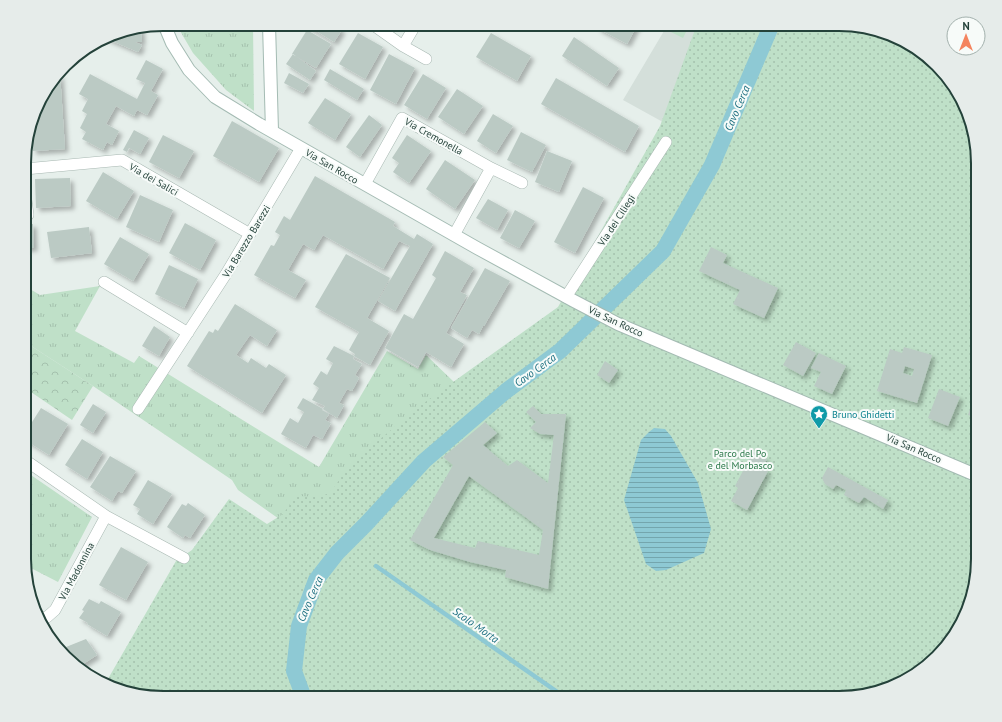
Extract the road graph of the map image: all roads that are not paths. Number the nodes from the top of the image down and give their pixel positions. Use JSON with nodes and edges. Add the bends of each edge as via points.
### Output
{"nodes":[{"id":1,"x":167,"y":31,"type":"edge"},
{"id":2,"x":269,"y":31,"type":"edge"},
{"id":3,"x":382,"y":31,"type":"edge"},
{"id":4,"x":412,"y":31,"type":"edge"},
{"id":5,"x":403,"y":46,"type":"junction"},
{"id":6,"x":426,"y":60,"type":"dead end"},
{"id":7,"x":272,"y":132,"type":"junction"},
{"id":8,"x":666,"y":142,"type":"dead end"},
{"id":9,"x":301,"y":148,"type":"junction"},
{"id":10,"x":31,"y":168,"type":"edge"},
{"id":11,"x":491,"y":168,"type":"junction"},
{"id":12,"x":522,"y":183,"type":"dead end"},
{"id":13,"x":365,"y":184,"type":"junction"},
{"id":14,"x":250,"y":234,"type":"junction"},
{"id":15,"x":454,"y":235,"type":"junction"},
{"id":16,"x":104,"y":282,"type":"dead end"},
{"id":17,"x":570,"y":299,"type":"junction"},
{"id":18,"x":188,"y":333,"type":"junction"},
{"id":19,"x":138,"y":409,"type":"dead end"},
{"id":20,"x":31,"y":464,"type":"edge"},
{"id":21,"x":971,"y":473,"type":"edge"},
{"id":22,"x":106,"y":516,"type":"junction"},
{"id":23,"x":184,"y":558,"type":"dead end"},
{"id":24,"x":45,"y":617,"type":"edge"}],
"edges":[{"from":1,"to":7,"type":"main road","name":"Via San Rocco","via":[[190,70],[214,97]]},
{"from":2,"to":7,"type":"main road"},
{"from":3,"to":5,"type":"street"},
{"from":4,"to":5,"type":"street"},
{"from":5,"to":6,"type":"street"},
{"from":7,"to":9,"type":"main road","name":"Via San Rocco"},
{"from":8,"to":17,"type":"street","name":"Via dei Ciliegi"},
{"from":9,"to":13,"type":"main road","name":"Via San Rocco"},
{"from":9,"to":14,"type":"street","name":"Via Barezzo Barezzi"},
{"from":10,"to":14,"type":"street","name":"Via dei Salici","via":[[122,160]]},
{"from":11,"to":12,"type":"street","name":"Via Cremonella"},
{"from":11,"to":13,"type":"street","name":"Via Cremonella","via":[[402,118]]},
{"from":11,"to":15,"type":"street"},
{"from":13,"to":15,"type":"main road","name":"Via San Rocco"},
{"from":14,"to":18,"type":"street","name":"Via Barezzo Barezzi"},
{"from":15,"to":17,"type":"main road","name":"Via San Rocco"},
{"from":16,"to":18,"type":"street"},
{"from":17,"to":21,"type":"main road","name":"Via San Rocco","via":[[618,324]]},
{"from":18,"to":19,"type":"street","name":"Via Barezzo Barezzi"},
{"from":20,"to":22,"type":"street"},
{"from":22,"to":23,"type":"street"},
{"from":22,"to":24,"type":"street","name":"Via Madonnina","via":[[55,610]]}]}
